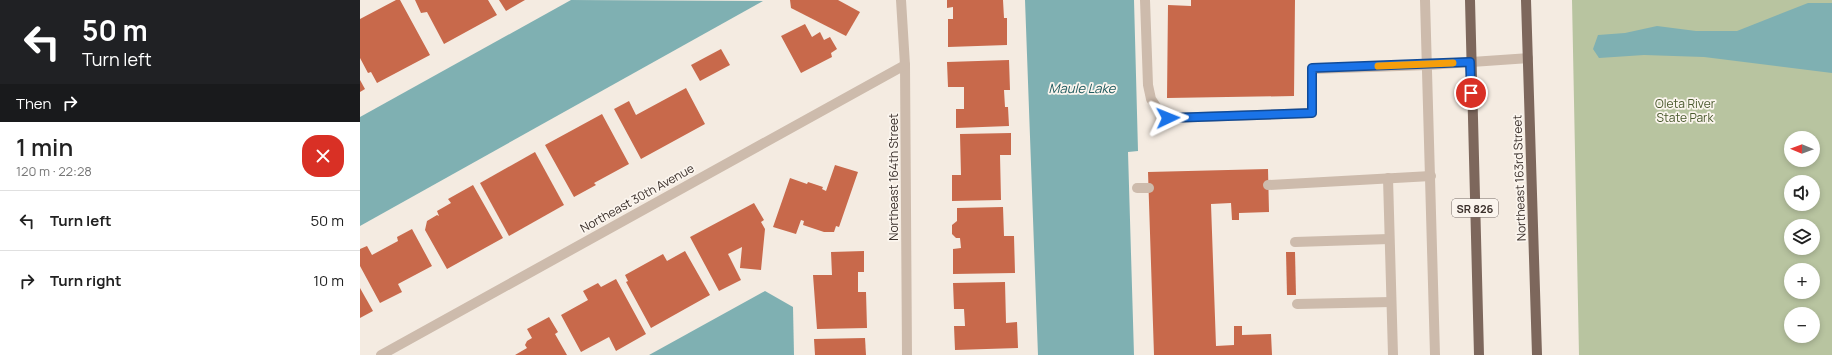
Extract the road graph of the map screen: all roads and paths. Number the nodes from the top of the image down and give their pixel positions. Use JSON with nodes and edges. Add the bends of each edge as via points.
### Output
{"nodes":[{"id":1,"x":901,"y":0,"type":"edge"},
{"id":2,"x":1145,"y":0,"type":"edge"},
{"id":3,"x":1425,"y":0,"type":"edge"},
{"id":4,"x":1470,"y":0,"type":"edge"},
{"id":5,"x":1526,"y":0,"type":"edge"},
{"id":6,"x":1528,"y":58,"type":"junction"},
{"id":7,"x":1470,"y":62,"type":"junction"},
{"id":8,"x":905,"y":64,"type":"junction"},
{"id":9,"x":1428,"y":65,"type":"junction"},
{"id":10,"x":1431,"y":176,"type":"junction"},
{"id":11,"x":1388,"y":178,"type":"junction"},
{"id":12,"x":1268,"y":185,"type":"dead end"},
{"id":13,"x":1137,"y":188,"type":"dead end"},
{"id":14,"x":1149,"y":188,"type":"dead end"},
{"id":15,"x":1390,"y":239,"type":"junction"},
{"id":16,"x":1295,"y":242,"type":"dead end"},
{"id":17,"x":1392,"y":302,"type":"junction"},
{"id":18,"x":1297,"y":304,"type":"dead end"},
{"id":19,"x":381,"y":355,"type":"edge"},
{"id":20,"x":907,"y":355,"type":"edge"},
{"id":21,"x":1393,"y":355,"type":"edge"},
{"id":22,"x":1435,"y":355,"type":"edge"},
{"id":23,"x":1479,"y":355,"type":"edge"},
{"id":24,"x":1537,"y":355,"type":"edge"}],
"edges":[{"from":1,"to":8,"type":"street","name":"Northeast 164th Street"},
{"from":2,"to":9,"type":"street","via":[[1148,84],[1151,99],[1159,111],[1168,118],[1312,113],[1312,68]]},
{"from":3,"to":9,"type":"street"},
{"from":4,"to":7,"type":"main road","number":"SR 826"},
{"from":5,"to":6,"type":"main road","name":"Northeast 163rd Street"},
{"from":6,"to":7,"type":"street"},
{"from":6,"to":24,"type":"main road","name":"Northeast 163rd Street"},
{"from":7,"to":9,"type":"street"},
{"from":7,"to":23,"type":"main road","number":"SR 826"},
{"from":8,"to":19,"type":"street","name":"Northeast 30th Avenue"},
{"from":8,"to":20,"type":"street","name":"Northeast 164th Street"},
{"from":9,"to":10,"type":"street"},
{"from":10,"to":11,"type":"street"},
{"from":10,"to":22,"type":"street"},
{"from":11,"to":12,"type":"street"},
{"from":11,"to":15,"type":"street"},
{"from":13,"to":14,"type":"street"},
{"from":15,"to":16,"type":"street"},
{"from":15,"to":17,"type":"street"},
{"from":17,"to":18,"type":"street"},
{"from":17,"to":21,"type":"street"}]}
